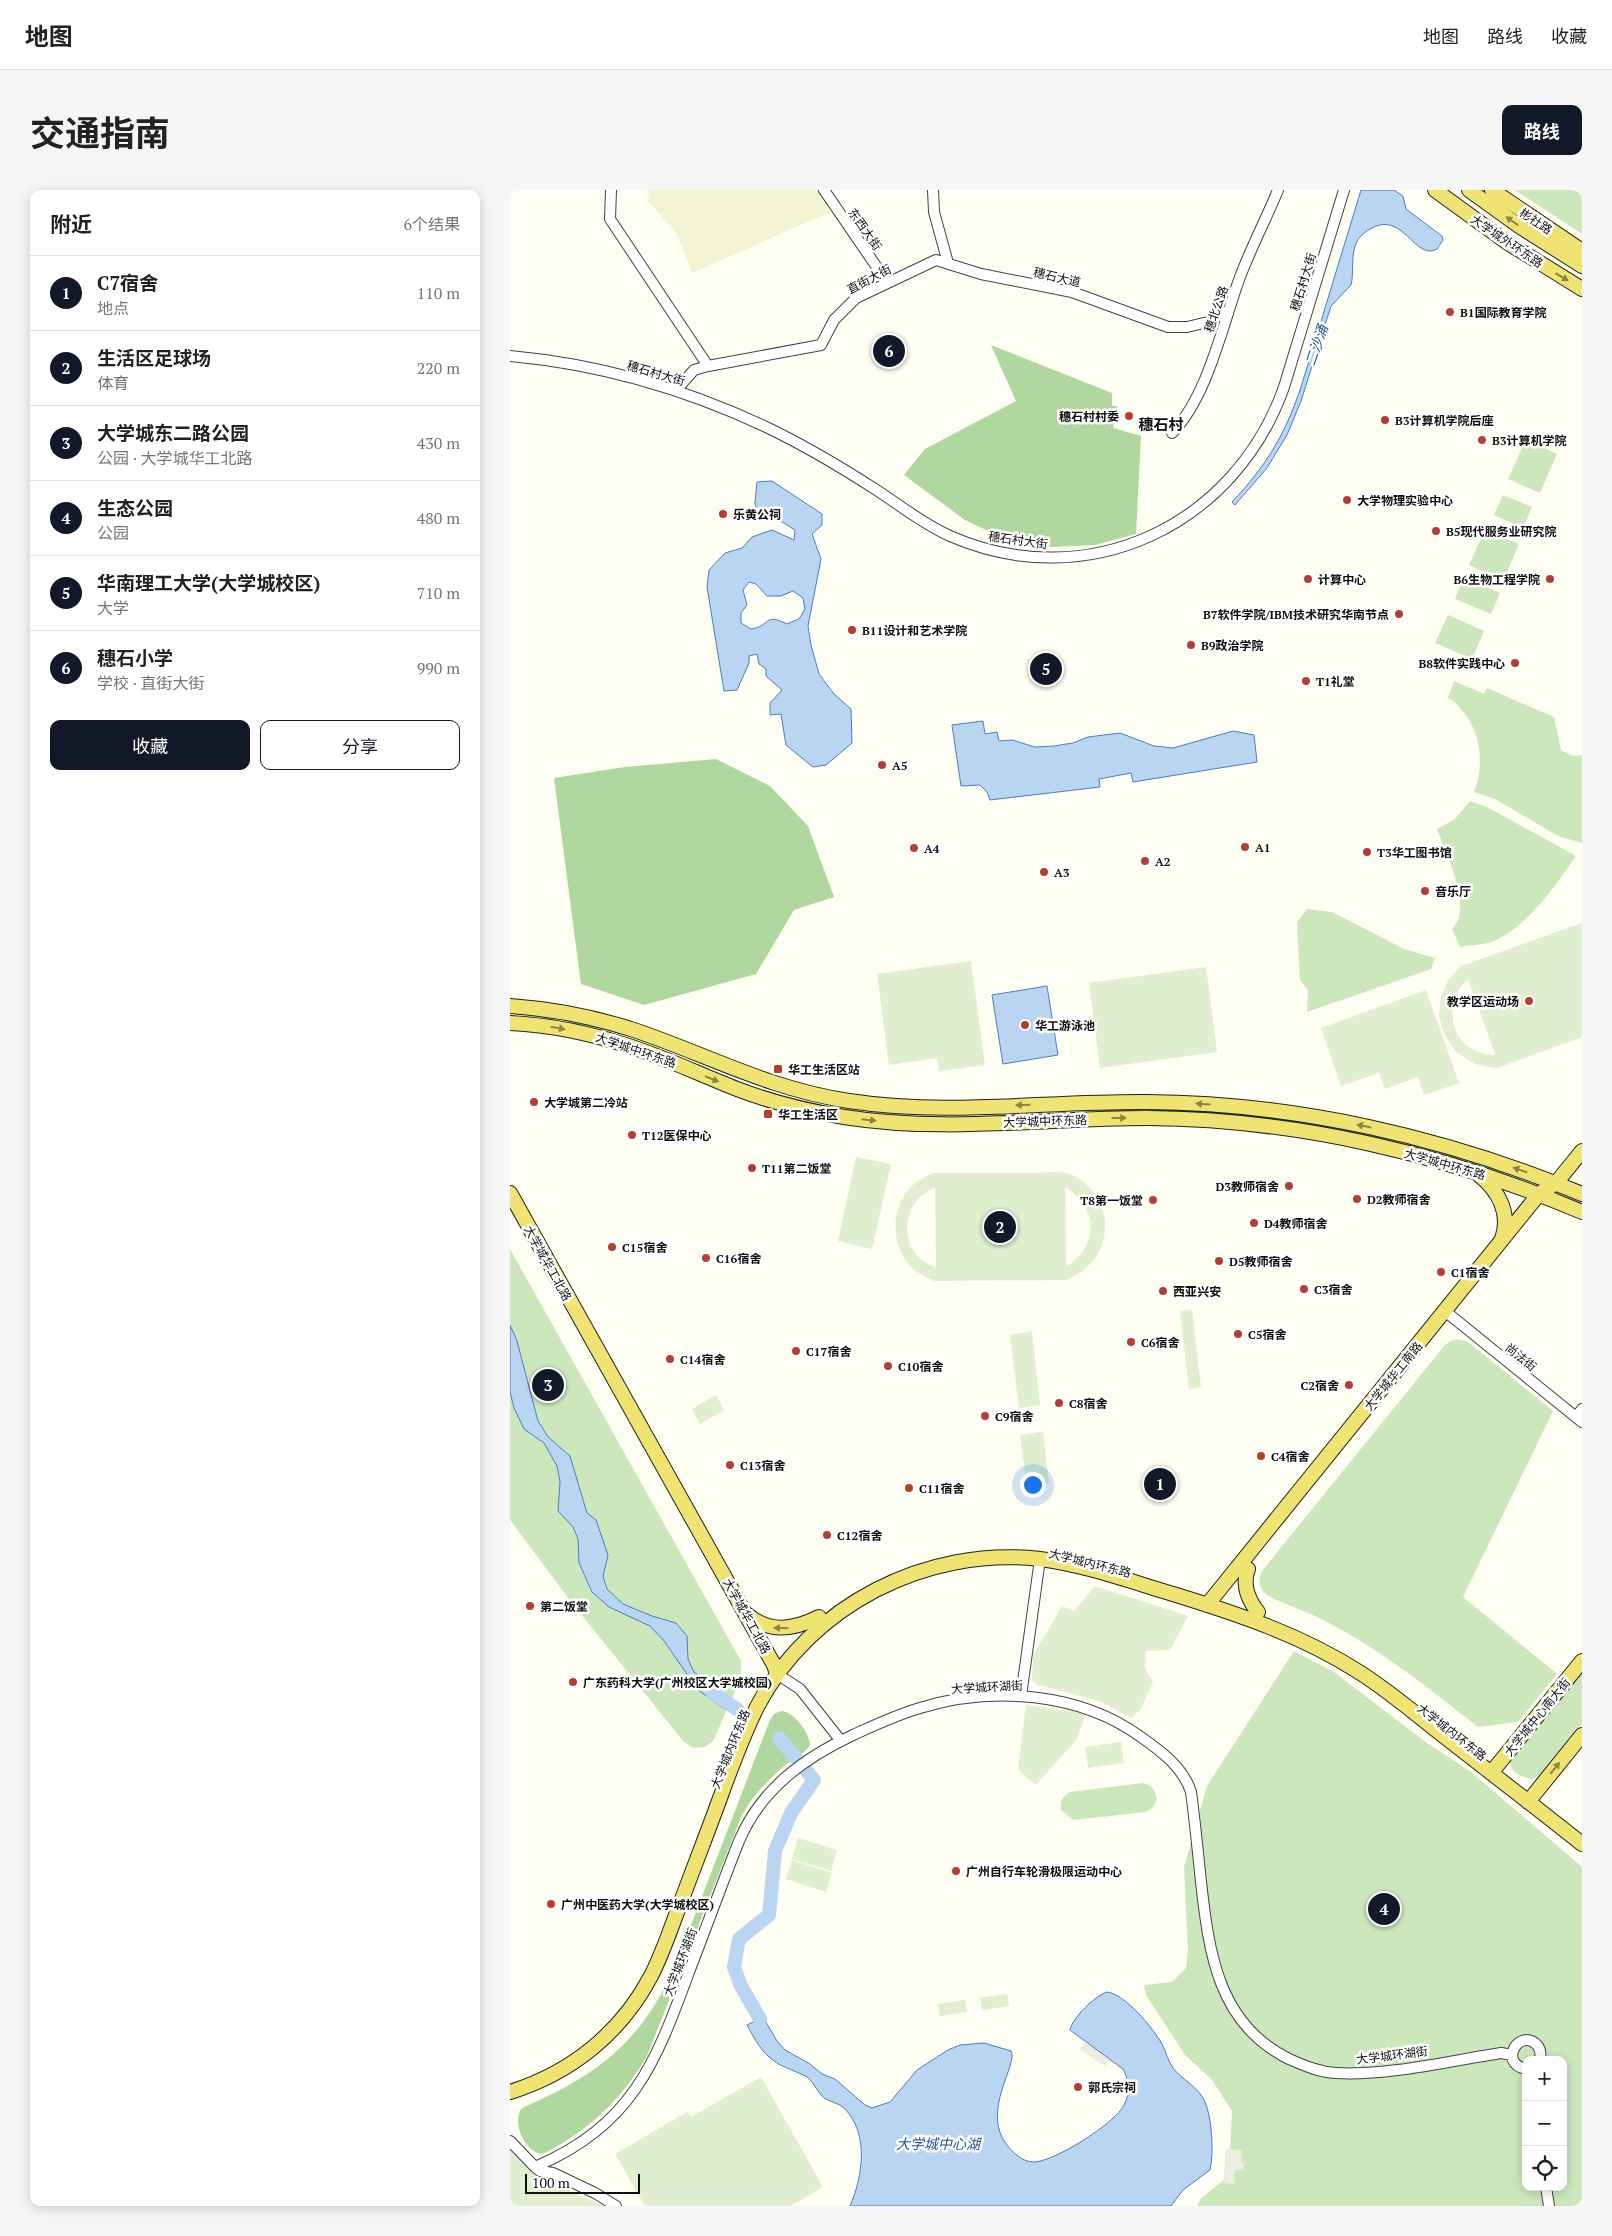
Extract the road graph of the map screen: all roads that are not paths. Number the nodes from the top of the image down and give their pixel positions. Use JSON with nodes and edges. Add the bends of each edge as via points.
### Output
{"nodes":[{"id":1,"x":611,"y":190,"type":"edge"},
{"id":2,"x":824,"y":190,"type":"edge"},
{"id":3,"x":933,"y":190,"type":"edge"},
{"id":4,"x":1278,"y":190,"type":"edge"},
{"id":5,"x":1344,"y":190,"type":"edge"},
{"id":6,"x":1435,"y":190,"type":"edge"},
{"id":7,"x":1469,"y":190,"type":"edge"},
{"id":8,"x":1492,"y":190,"type":"edge"},
{"id":9,"x":1535,"y":236,"type":"junction"},
{"id":10,"x":1582,"y":251,"type":"edge"},
{"id":11,"x":1524,"y":253,"type":"junction"},
{"id":12,"x":948,"y":262,"type":"junction"},
{"id":13,"x":1582,"y":266,"type":"edge"},
{"id":14,"x":887,"y":282,"type":"junction"},
{"id":15,"x":1582,"y":289,"type":"edge"},
{"id":16,"x":1229,"y":310,"type":"junction"},
{"id":17,"x":510,"y":356,"type":"edge"},
{"id":18,"x":708,"y":366,"type":"junction"},
{"id":19,"x":677,"y":388,"type":"dead end"},
{"id":20,"x":1172,"y":433,"type":"dead end"},
{"id":21,"x":510,"y":1006,"type":"edge"},
{"id":22,"x":511,"y":1023,"type":"edge"},
{"id":23,"x":1079,"y":1103,"type":"junction"},
{"id":24,"x":1044,"y":1104,"type":"junction"},
{"id":25,"x":1079,"y":1119,"type":"junction"},
{"id":26,"x":1044,"y":1120,"type":"junction"},
{"id":27,"x":1582,"y":1150,"type":"edge"},
{"id":28,"x":1582,"y":1164,"type":"edge"},
{"id":29,"x":1477,"y":1173,"type":"junction"},
{"id":30,"x":1560,"y":1185,"type":"junction"},
{"id":31,"x":510,"y":1192,"type":"edge"},
{"id":32,"x":1582,"y":1194,"type":"edge"},
{"id":33,"x":1543,"y":1196,"type":"junction"},
{"id":34,"x":510,"y":1209,"type":"edge"},
{"id":35,"x":1582,"y":1212,"type":"edge"},
{"id":36,"x":1501,"y":1242,"type":"junction"},
{"id":37,"x":1448,"y":1314,"type":"junction"},
{"id":38,"x":1580,"y":1416,"type":"edge"},
{"id":39,"x":1040,"y":1559,"type":"junction"},
{"id":40,"x":1248,"y":1569,"type":"junction"},
{"id":41,"x":1215,"y":1603,"type":"junction"},
{"id":42,"x":1258,"y":1612,"type":"junction"},
{"id":43,"x":745,"y":1613,"type":"junction"},
{"id":44,"x":819,"y":1617,"type":"junction"},
{"id":45,"x":1582,"y":1661,"type":"edge"},
{"id":46,"x":773,"y":1670,"type":"junction"},
{"id":47,"x":1021,"y":1696,"type":"junction"},
{"id":48,"x":1582,"y":1735,"type":"edge"},
{"id":49,"x":841,"y":1741,"type":"junction"},
{"id":50,"x":1494,"y":1770,"type":"junction"},
{"id":51,"x":1531,"y":1798,"type":"junction"},
{"id":52,"x":1582,"y":1833,"type":"edge"},
{"id":53,"x":1582,"y":1844,"type":"edge"},
{"id":54,"x":1512,"y":2055,"type":"junction"},
{"id":55,"x":1540,"y":2056,"type":"edge"},
{"id":56,"x":1522,"y":2067,"type":"edge"},
{"id":57,"x":510,"y":2083,"type":"edge"},
{"id":58,"x":510,"y":2092,"type":"edge"},
{"id":59,"x":510,"y":2141,"type":"edge"},
{"id":60,"x":537,"y":2169,"type":"junction"},
{"id":61,"x":1547,"y":2191,"type":"edge"},
{"id":62,"x":616,"y":2206,"type":"edge"},
{"id":63,"x":1549,"y":2206,"type":"edge"}],
"edges":[{"from":1,"to":18,"type":"street","via":[[610,219]]},
{"from":2,"to":14,"type":"street","name":"东西大街"},
{"from":3,"to":12,"type":"street","via":[[934,212]]},
{"from":4,"to":16,"type":"street","name":"穗北公路","via":[[1249,254]]},
{"from":5,"to":17,"type":"street","name":"穗石村大街","via":[[1284,387],[1273,417],[1253,451],[1223,487],[1186,517],[1147,538],[1098,553],[1058,558],[1031,557],[974,546],[926,524],[822,456],[729,411],[615,374]]},
{"from":6,"to":11,"type":"main road","name":"大学城外环东路"},
{"from":9,"to":7,"type":"main road","name":"大学城外环东路","one_way":true},
{"from":8,"to":10,"type":"main road","name":"彬社路"},
{"from":9,"to":11,"type":"main road","via":[[1540,244],[1538,250],[1530,255]]},
{"from":9,"to":13,"type":"main road","name":"大学城外环东路"},
{"from":11,"to":15,"type":"main road","name":"大学城外环东路","one_way":true},
{"from":12,"to":14,"type":"street","name":"直街大街","via":[[933,261]]},
{"from":12,"to":16,"type":"street","name":"穗石大道","via":[[981,274],[1066,291],[1168,327],[1208,322]]},
{"from":14,"to":18,"type":"street","name":"直街大街","via":[[846,306],[831,324],[821,345]]},
{"from":16,"to":20,"type":"street","name":"穗北公路","via":[[1200,392]]},
{"from":18,"to":19,"type":"street","via":[[694,370]]},
{"from":24,"to":21,"type":"main road","name":"大学城中环东路","one_way":true,"via":[[931,1108],[846,1100],[753,1077],[610,1023],[564,1012]]},
{"from":22,"to":26,"type":"main road","name":"大学城中环东路","one_way":true,"via":[[562,1028],[600,1037],[642,1050],[755,1095],[843,1117],[931,1124]]},
{"from":23,"to":24,"type":"main road","name":"大学城中环东路"},
{"from":23,"to":25,"type":"main road","via":[[1076,1111]]},
{"from":30,"to":23,"type":"main road","name":"大学城中环东路","one_way":true,"via":[[1422,1139],[1314,1117],[1194,1104]]},
{"from":24,"to":26,"type":"main road","via":[[1047,1112]]},
{"from":25,"to":26,"type":"main road","name":"大学城中环东路"},
{"from":25,"to":29,"type":"main road","name":"大学城中环东路","one_way":true,"via":[[1186,1120],[1279,1128],[1388,1148]]},
{"from":27,"to":30,"type":"main road","name":"大学城华工南路"},
{"from":28,"to":30,"type":"main road","name":"大学城华工南路"},
{"from":29,"to":33,"type":"main road","name":"大学城中环东路"},
{"from":29,"to":36,"type":"main road","via":[[1502,1203],[1505,1227]]},
{"from":30,"to":32,"type":"main road","name":"大学城中环东路"},
{"from":30,"to":33,"type":"main road","name":"大学城华工南路"},
{"from":31,"to":43,"type":"main road","name":"大学城华工北路"},
{"from":33,"to":35,"type":"main road","name":"大学城中环东路"},
{"from":33,"to":36,"type":"main road","name":"大学城华工南路"},
{"from":33,"to":37,"type":"main road","name":"大学城华工南路"},
{"from":34,"to":46,"type":"main road","name":"大学城华工北路"},
{"from":36,"to":37,"type":"main road","name":"大学城华工南路"},
{"from":37,"to":38,"type":"street","name":"尚法街"},
{"from":37,"to":40,"type":"main road","name":"大学城华工南路"},
{"from":37,"to":41,"type":"main road","name":"大学城华工南路"},
{"from":39,"to":41,"type":"main road","name":"大学城内环东路"},
{"from":39,"to":46,"type":"main road","name":"大学城内环东路","via":[[1004,1557],[960,1561],[898,1579],[834,1616]]},
{"from":39,"to":47,"type":"street"},
{"from":40,"to":41,"type":"main road","name":"大学城华工南路"},
{"from":40,"to":42,"type":"main road","via":[[1246,1588]]},
{"from":41,"to":42,"type":"main road","name":"大学城内环东路"},
{"from":41,"to":44,"type":"main road","name":"大学城内环东路","via":[[1077,1557],[1031,1550],[991,1549],[944,1556],[894,1571],[853,1592]]},
{"from":41,"to":50,"type":"main road","name":"大学城内环东路","via":[[1321,1650],[1359,1672]]},
{"from":42,"to":50,"type":"main road","name":"大学城内环东路","via":[[1311,1635],[1363,1664]]},
{"from":44,"to":43,"type":"main road","one_way":true,"via":[[782,1628],[766,1626]]},
{"from":43,"to":46,"type":"main road","name":"大学城华工北路"},
{"from":44,"to":46,"type":"main road","name":"大学城内环东路","via":[[794,1640]]},
{"from":45,"to":50,"type":"main road","name":"大学城中心南大街"},
{"from":46,"to":49,"type":"street","via":[[800,1689]]},
{"from":46,"to":57,"type":"main road","name":"大学城内环东路","via":[[753,1696],[736,1732],[652,1953],[633,1990],[614,2015],[579,2048],[546,2069]]},
{"from":46,"to":58,"type":"main road","name":"大学城内环东路","via":[[744,1735],[660,1957],[640,1995],[621,2021],[584,2055],[536,2083]]},
{"from":47,"to":49,"type":"street","name":"大学城环湖街","via":[[958,1700],[921,1707],[884,1720]]},
{"from":47,"to":54,"type":"street","name":"大学城环湖街","via":[[1074,1705],[1111,1719],[1148,1742],[1184,1774],[1192,1792],[1211,1953],[1222,1988],[1239,2018],[1257,2038],[1280,2054],[1310,2068],[1335,2073],[1368,2073],[1501,2053]]},
{"from":51,"to":48,"type":"main road","one_way":true},
{"from":49,"to":60,"type":"street","name":"大学城环湖街","via":[[795,1768],[761,1802],[744,1828],[668,2030],[641,2081],[604,2124]]},
{"from":50,"to":51,"type":"main road"},
{"from":51,"to":52,"type":"main road"},
{"from":51,"to":53,"type":"main road"},
{"from":54,"to":55,"type":"street","via":[[1515,2046],[1527,2040],[1539,2047]]},
{"from":54,"to":56,"type":"street","via":[[1516,2064]]},
{"from":59,"to":60,"type":"street"},
{"from":60,"to":62,"type":"street","via":[[553,2173]]},
{"from":61,"to":63,"type":"street"}]}
